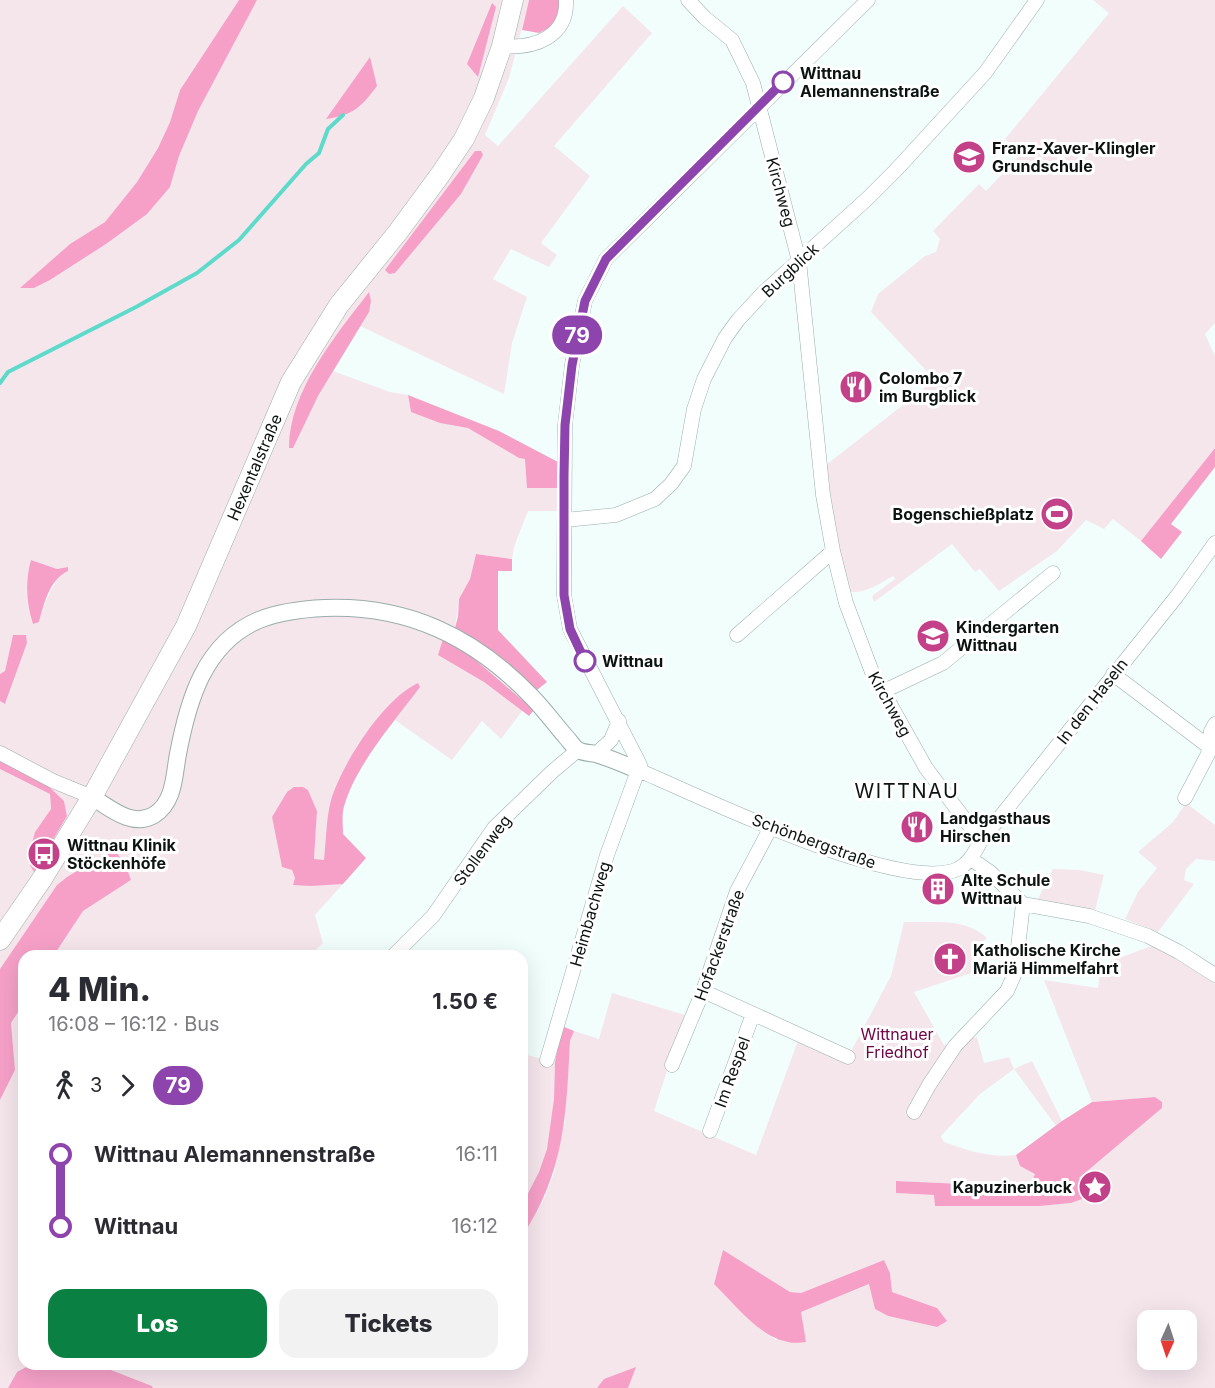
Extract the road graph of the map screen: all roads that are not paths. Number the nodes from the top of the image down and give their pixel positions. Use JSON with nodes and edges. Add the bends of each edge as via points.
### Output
{"nodes":[{"id":1,"x":513,"y":0,"type":"edge"},
{"id":2,"x":566,"y":0,"type":"edge"},
{"id":3,"x":688,"y":0,"type":"edge"},
{"id":4,"x":868,"y":0,"type":"edge"},
{"id":5,"x":1037,"y":0,"type":"edge"},
{"id":6,"x":502,"y":46,"type":"junction"},
{"id":7,"x":759,"y":107,"type":"junction"},
{"id":8,"x":799,"y":261,"type":"junction"},
{"id":9,"x":565,"y":520,"type":"junction"},
{"id":10,"x":1215,"y":543,"type":"edge"},
{"id":11,"x":833,"y":551,"type":"junction"},
{"id":12,"x":1053,"y":573,"type":"dead end"},
{"id":13,"x":736,"y":635,"type":"dead end"},
{"id":14,"x":1113,"y":674,"type":"junction"},
{"id":15,"x":884,"y":692,"type":"junction"},
{"id":16,"x":619,"y":721,"type":"junction"},
{"id":17,"x":1215,"y":724,"type":"edge"},
{"id":18,"x":1208,"y":746,"type":"junction"},
{"id":19,"x":578,"y":750,"type":"junction"},
{"id":20,"x":0,"y":753,"type":"edge"},
{"id":21,"x":596,"y":754,"type":"junction"},
{"id":22,"x":639,"y":770,"type":"junction"},
{"id":23,"x":92,"y":796,"type":"junction"},
{"id":24,"x":1185,"y":798,"type":"dead end"},
{"id":25,"x":771,"y":827,"type":"junction"},
{"id":26,"x":981,"y":841,"type":"junction"},
{"id":27,"x":971,"y":859,"type":"junction"},
{"id":28,"x":1023,"y":904,"type":"junction"},
{"id":29,"x":0,"y":940,"type":"edge"},
{"id":30,"x":399,"y":950,"type":"edge"},
{"id":31,"x":1215,"y":975,"type":"edge"},
{"id":32,"x":703,"y":991,"type":"junction"},
{"id":33,"x":753,"y":1014,"type":"junction"},
{"id":34,"x":848,"y":1057,"type":"dead end"},
{"id":35,"x":547,"y":1060,"type":"dead end"},
{"id":36,"x":672,"y":1065,"type":"dead end"},
{"id":37,"x":914,"y":1112,"type":"dead end"},
{"id":38,"x":710,"y":1131,"type":"dead end"}],
"edges":[{"from":1,"to":6,"type":"main road","name":"Hexentalstraße"},
{"from":2,"to":6,"type":"street","via":[[559,29],[544,40]]},
{"from":3,"to":7,"type":"street","name":"Kirchweg","via":[[732,40],[753,83]]},
{"from":4,"to":7,"type":"street"},
{"from":5,"to":8,"type":"street","name":"Burgblick","via":[[985,73],[896,170]]},
{"from":6,"to":23,"type":"main road","name":"Hexentalstraße","via":[[484,98],[464,139],[339,305],[291,382],[186,626]]},
{"from":7,"to":8,"type":"street","name":"Kirchweg"},
{"from":7,"to":9,"type":"street","via":[[606,259],[585,301],[565,425]]},
{"from":8,"to":9,"type":"street","name":"Burgblick","via":[[745,313],[721,345],[694,409],[684,466],[671,484],[655,499],[616,515]]},
{"from":8,"to":11,"type":"street","name":"Kirchweg"},
{"from":9,"to":16,"type":"street","via":[[564,595],[570,629]]},
{"from":10,"to":14,"type":"street","name":"In den Haseln"},
{"from":11,"to":13,"type":"street"},
{"from":11,"to":15,"type":"street","name":"Kirchweg","via":[[864,655]]},
{"from":12,"to":15,"type":"street","via":[[943,663]]},
{"from":14,"to":18,"type":"street"},
{"from":14,"to":26,"type":"street","name":"In den Haseln"},
{"from":15,"to":26,"type":"street","name":"Kirchweg","via":[[926,768]]},
{"from":16,"to":21,"type":"street","via":[[611,740]]},
{"from":16,"to":22,"type":"street"},
{"from":17,"to":18,"type":"street"},
{"from":18,"to":24,"type":"street","via":[[1208,754]]},
{"from":19,"to":21,"type":"street"},
{"from":19,"to":23,"type":"street","via":[[499,665],[463,640],[415,618],[373,609],[296,611],[255,622],[213,654],[193,696],[174,784],[167,801],[154,815],[129,818]]},
{"from":19,"to":30,"type":"street","name":"Stollenweg","via":[[494,828],[433,916]]},
{"from":20,"to":23,"type":"street"},
{"from":21,"to":22,"type":"street"},
{"from":22,"to":25,"type":"street","name":"Schönbergstraße"},
{"from":22,"to":35,"type":"street","name":"Heimbachweg","via":[[607,855]]},
{"from":23,"to":29,"type":"main road","name":"Hexentalstraße"},
{"from":25,"to":27,"type":"street","name":"Schönbergstraße","via":[[858,859],[912,872],[944,873]]},
{"from":25,"to":32,"type":"street","name":"Hofackerstraße","via":[[737,891]]},
{"from":26,"to":27,"type":"street","name":"In den Haseln"},
{"from":27,"to":28,"type":"street"},
{"from":28,"to":31,"type":"street","via":[[1089,915],[1148,936]]},
{"from":28,"to":37,"type":"street","via":[[1015,973],[1008,991],[955,1046]]},
{"from":32,"to":33,"type":"street","name":"Im Respel"},
{"from":32,"to":36,"type":"street","name":"Hofackerstraße"},
{"from":33,"to":34,"type":"street","name":"Im Respel"},
{"from":33,"to":38,"type":"street","name":"Im Respel"}]}
